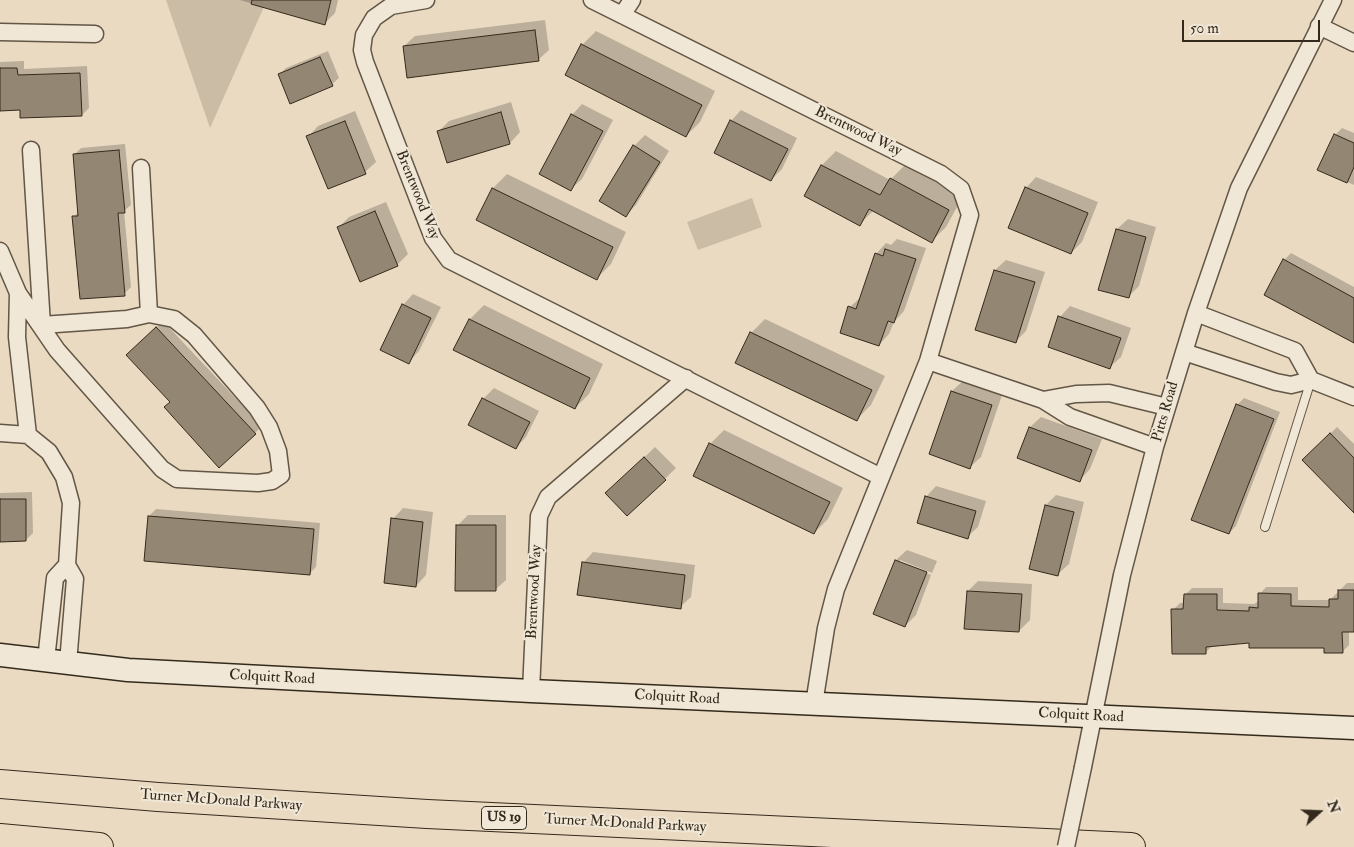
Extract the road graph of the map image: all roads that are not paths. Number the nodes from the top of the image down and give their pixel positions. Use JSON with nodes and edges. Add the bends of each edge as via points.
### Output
{"nodes":[{"id":1,"x":426,"y":0,"type":"edge"},
{"id":2,"x":592,"y":0,"type":"edge"},
{"id":3,"x":632,"y":0,"type":"edge"},
{"id":4,"x":1333,"y":0,"type":"edge"},
{"id":5,"x":622,"y":15,"type":"junction"},
{"id":6,"x":1318,"y":26,"type":"junction"},
{"id":7,"x":0,"y":32,"type":"edge"},
{"id":8,"x":95,"y":34,"type":"dead end"},
{"id":9,"x":1354,"y":43,"type":"edge"},
{"id":10,"x":32,"y":150,"type":"dead end"},
{"id":11,"x":141,"y":168,"type":"dead end"},
{"id":12,"x":0,"y":251,"type":"edge"},
{"id":13,"x":18,"y":293,"type":"junction"},
{"id":14,"x":1196,"y":313,"type":"junction"},
{"id":15,"x":149,"y":314,"type":"junction"},
{"id":16,"x":42,"y":325,"type":"junction"},
{"id":17,"x":1184,"y":352,"type":"junction"},
{"id":18,"x":928,"y":361,"type":"junction"},
{"id":19,"x":686,"y":378,"type":"junction"},
{"id":20,"x":1311,"y":380,"type":"junction"},
{"id":21,"x":1354,"y":397,"type":"edge"},
{"id":22,"x":1043,"y":400,"type":"junction"},
{"id":23,"x":1167,"y":407,"type":"junction"},
{"id":24,"x":0,"y":434,"type":"edge"},
{"id":25,"x":28,"y":435,"type":"junction"},
{"id":26,"x":1155,"y":447,"type":"junction"},
{"id":27,"x":881,"y":477,"type":"junction"},
{"id":28,"x":1265,"y":527,"type":"dead end"},
{"id":29,"x":67,"y":565,"type":"junction"},
{"id":30,"x":0,"y":655,"type":"edge"},
{"id":31,"x":57,"y":662,"type":"junction"},
{"id":32,"x":530,"y":691,"type":"junction"},
{"id":33,"x":814,"y":704,"type":"junction"},
{"id":34,"x":1093,"y":716,"type":"junction"},
{"id":35,"x":1354,"y":728,"type":"edge"},
{"id":36,"x":0,"y":784,"type":"edge"},
{"id":37,"x":0,"y":838,"type":"edge"},
{"id":38,"x":99,"y":847,"type":"edge"},
{"id":39,"x":1066,"y":847,"type":"edge"},
{"id":40,"x":1131,"y":847,"type":"edge"}],
"edges":[{"from":1,"to":19,"type":"street","name":"Brentwood Way","via":[[391,6],[374,18],[364,35],[362,50],[433,238],[449,260]]},
{"from":2,"to":5,"type":"street","name":"Brentwood Way"},
{"from":3,"to":5,"type":"street"},
{"from":4,"to":6,"type":"street","name":"Pitts Road"},
{"from":5,"to":18,"type":"street","name":"Brentwood Way","via":[[941,174],[961,189],[970,215]]},
{"from":6,"to":9,"type":"street"},
{"from":6,"to":14,"type":"street","name":"Pitts Road","via":[[1239,188]]},
{"from":7,"to":8,"type":"street"},
{"from":10,"to":16,"type":"street"},
{"from":11,"to":15,"type":"street"},
{"from":12,"to":13,"type":"street"},
{"from":13,"to":16,"type":"street"},
{"from":13,"to":25,"type":"street","via":[[17,337]]},
{"from":14,"to":17,"type":"street","name":"Pitts Road"},
{"from":14,"to":20,"type":"street","via":[[1295,351]]},
{"from":15,"to":16,"type":"street","via":[[127,319]]},
{"from":15,"to":16,"type":"street","via":[[174,319],[194,335],[257,408],[278,451],[280,475],[272,481],[258,483],[177,479],[162,469],[58,350]]},
{"from":17,"to":20,"type":"street","via":[[1276,382],[1292,384]]},
{"from":17,"to":23,"type":"street","name":"Pitts Road"},
{"from":18,"to":22,"type":"street"},
{"from":18,"to":27,"type":"street","name":"Brentwood Way"},
{"from":19,"to":27,"type":"street","name":"Brentwood Way"},
{"from":19,"to":32,"type":"street","name":"Brentwood Way","via":[[548,497],[539,516]]},
{"from":20,"to":21,"type":"street"},
{"from":20,"to":28,"type":"lane"},
{"from":22,"to":23,"type":"street","via":[[1109,393]]},
{"from":22,"to":26,"type":"street","via":[[1070,417]]},
{"from":23,"to":26,"type":"street","name":"Pitts Road"},
{"from":24,"to":25,"type":"street"},
{"from":25,"to":29,"type":"street","via":[[48,452],[64,476],[71,502]]},
{"from":26,"to":34,"type":"street","name":"Pitts Road","via":[[1122,575]]},
{"from":27,"to":33,"type":"street","name":"Brentwood Way","via":[[836,589]]},
{"from":29,"to":31,"type":"street","via":[[75,580]]},
{"from":29,"to":31,"type":"street","via":[[55,578]]},
{"from":30,"to":31,"type":"street","name":"Colquitt Road"},
{"from":31,"to":32,"type":"street","name":"Colquitt Road","via":[[128,670]]},
{"from":32,"to":33,"type":"street","name":"Colquitt Road"},
{"from":33,"to":34,"type":"street","name":"Colquitt Road"},
{"from":34,"to":35,"type":"street","name":"Colquitt Road"},
{"from":34,"to":39,"type":"street","name":"Pitts Road","bridge":true},
{"from":36,"to":40,"type":"highway","name":"Turner McDonald Parkway","number":"US 19","via":[[426,814]]},
{"from":37,"to":38,"type":"highway"}]}
